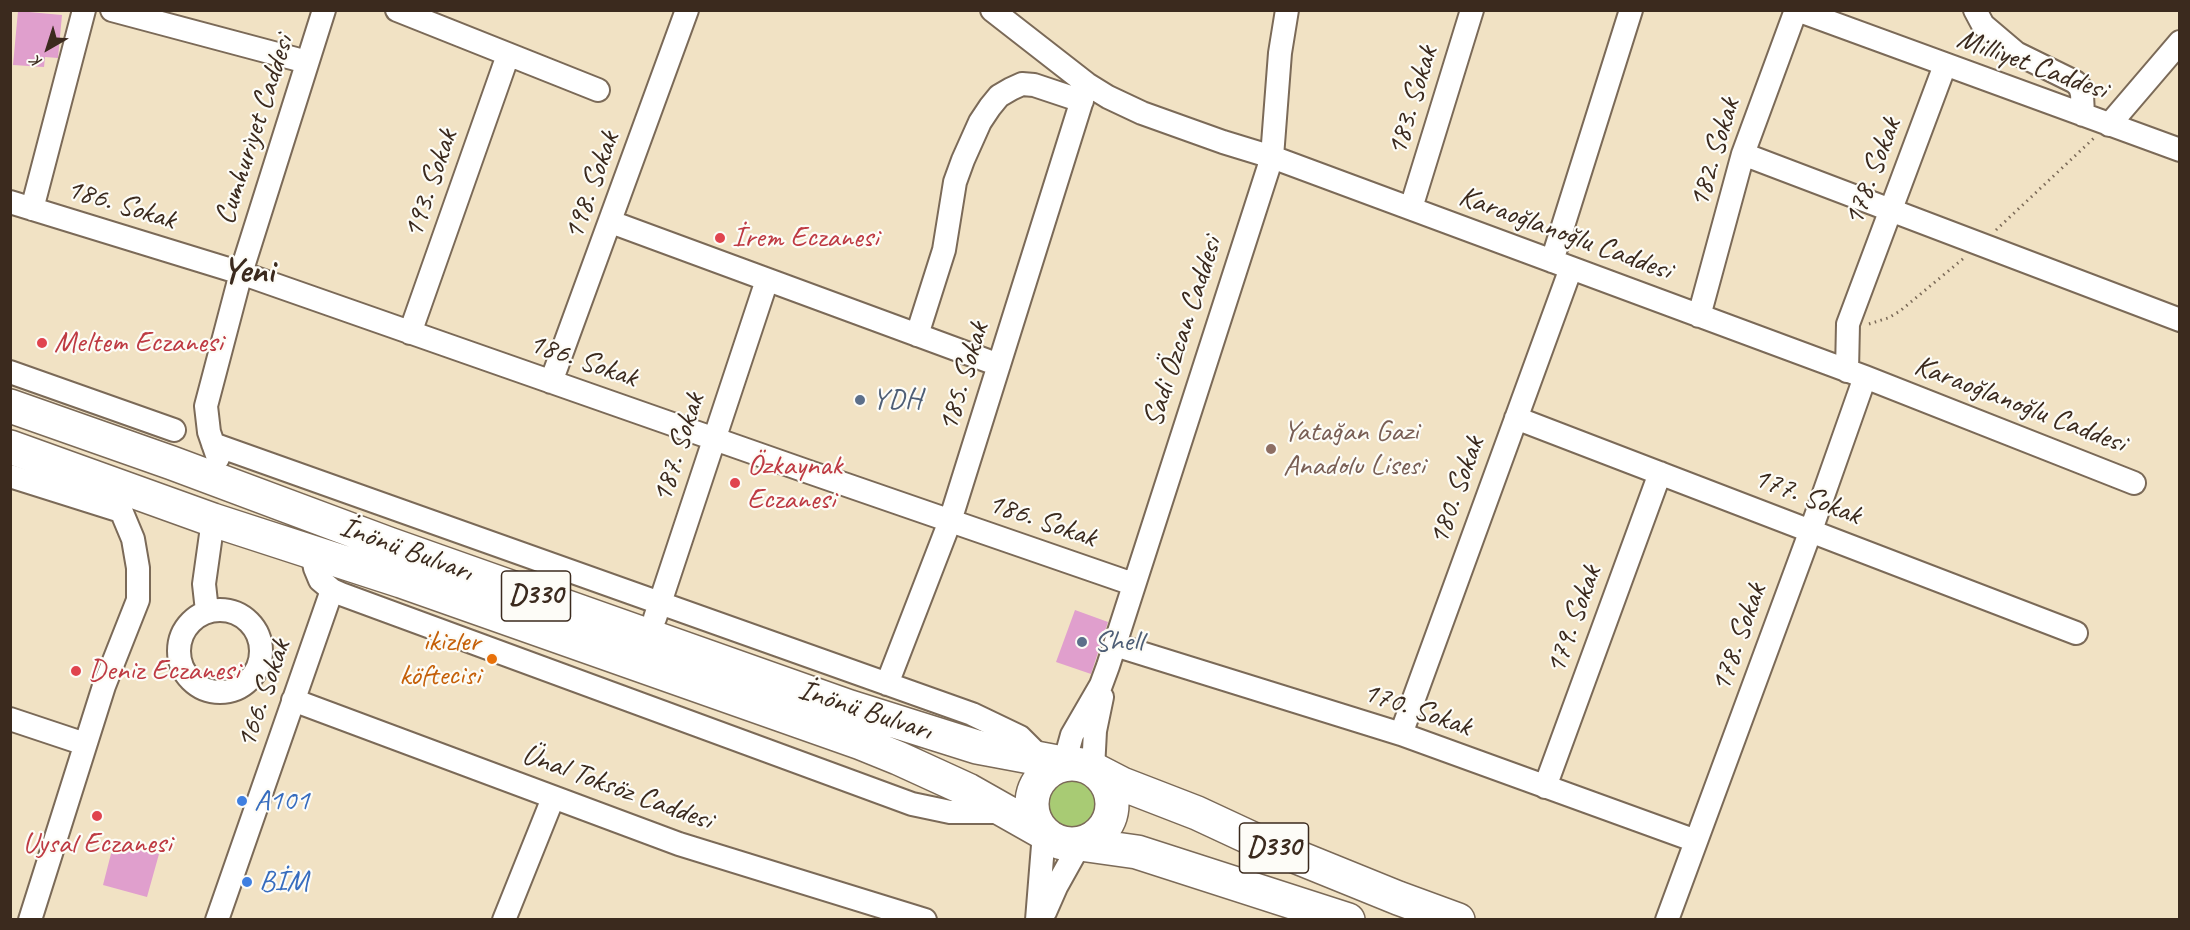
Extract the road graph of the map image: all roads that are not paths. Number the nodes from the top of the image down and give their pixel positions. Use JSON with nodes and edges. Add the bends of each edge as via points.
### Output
{"nodes":[{"id":1,"x":84,"y":10,"type":"edge"},
{"id":2,"x":112,"y":10,"type":"edge"},
{"id":3,"x":324,"y":10,"type":"edge"},
{"id":4,"x":398,"y":10,"type":"edge"},
{"id":5,"x":687,"y":10,"type":"edge"},
{"id":6,"x":992,"y":10,"type":"edge"},
{"id":7,"x":1287,"y":10,"type":"edge"},
{"id":8,"x":1472,"y":10,"type":"edge"},
{"id":9,"x":1631,"y":10,"type":"edge"},
{"id":10,"x":1796,"y":10,"type":"edge"},
{"id":11,"x":1975,"y":10,"type":"edge"},
{"id":12,"x":2180,"y":42,"type":"edge"},
{"id":13,"x":508,"y":55,"type":"junction"},
{"id":14,"x":307,"y":62,"type":"junction"},
{"id":15,"x":1946,"y":65,"type":"junction"},
{"id":16,"x":598,"y":90,"type":"dead end"},
{"id":17,"x":1084,"y":92,"type":"junction"},
{"id":18,"x":2083,"y":115,"type":"junction"},
{"id":19,"x":2109,"y":124,"type":"junction"},
{"id":20,"x":2180,"y":150,"type":"edge"},
{"id":21,"x":1743,"y":154,"type":"junction"},
{"id":22,"x":1272,"y":157,"type":"junction"},
{"id":23,"x":21,"y":205,"type":"edge"},
{"id":24,"x":1411,"y":208,"type":"junction"},
{"id":25,"x":1891,"y":210,"type":"junction"},
{"id":26,"x":611,"y":222,"type":"junction"},
{"id":27,"x":1561,"y":265,"type":"junction"},
{"id":28,"x":241,"y":273,"type":"junction"},
{"id":29,"x":767,"y":280,"type":"junction"},
{"id":30,"x":1699,"y":315,"type":"junction"},
{"id":31,"x":2180,"y":320,"type":"edge"},
{"id":32,"x":411,"y":333,"type":"junction"},
{"id":33,"x":917,"y":335,"type":"junction"},
{"id":34,"x":999,"y":365,"type":"junction"},
{"id":35,"x":10,"y":372,"type":"edge"},
{"id":36,"x":1856,"y":374,"type":"junction"},
{"id":37,"x":551,"y":382,"type":"junction"},
{"id":38,"x":10,"y":406,"type":"edge"},
{"id":39,"x":206,"y":406,"type":"junction"},
{"id":40,"x":1516,"y":418,"type":"junction"},
{"id":41,"x":174,"y":430,"type":"junction"},
{"id":42,"x":714,"y":439,"type":"junction"},
{"id":43,"x":118,"y":444,"type":"junction"},
{"id":44,"x":213,"y":444,"type":"junction"},
{"id":45,"x":10,"y":447,"type":"edge"},
{"id":46,"x":1660,"y":473,"type":"junction"},
{"id":47,"x":10,"y":476,"type":"edge"},
{"id":48,"x":2134,"y":483,"type":"dead end"},
{"id":49,"x":239,"y":489,"type":"junction"},
{"id":50,"x":115,"y":497,"type":"junction"},
{"id":51,"x":213,"y":520,"type":"junction"},
{"id":52,"x":950,"y":521,"type":"junction"},
{"id":53,"x":1811,"y":530,"type":"junction"},
{"id":54,"x":312,"y":552,"type":"junction"},
{"id":55,"x":1133,"y":584,"type":"junction"},
{"id":56,"x":332,"y":590,"type":"junction"},
{"id":57,"x":659,"y":605,"type":"junction"},
{"id":58,"x":207,"y":611,"type":"dead end"},
{"id":59,"x":2076,"y":633,"type":"dead end"},
{"id":60,"x":649,"y":636,"type":"junction"},
{"id":61,"x":1114,"y":645,"type":"junction"},
{"id":62,"x":887,"y":684,"type":"junction"},
{"id":63,"x":293,"y":700,"type":"junction"},
{"id":64,"x":10,"y":719,"type":"edge"},
{"id":65,"x":1401,"y":734,"type":"junction"},
{"id":66,"x":85,"y":744,"type":"junction"},
{"id":67,"x":1068,"y":765,"type":"junction"},
{"id":68,"x":1545,"y":787,"type":"junction"},
{"id":69,"x":553,"y":798,"type":"junction"},
{"id":70,"x":1010,"y":812,"type":"junction"},
{"id":71,"x":1044,"y":833,"type":"junction"},
{"id":72,"x":1696,"y":841,"type":"junction"},
{"id":73,"x":1080,"y":844,"type":"junction"},
{"id":74,"x":30,"y":920,"type":"edge"},
{"id":75,"x":217,"y":920,"type":"edge"},
{"id":76,"x":504,"y":920,"type":"edge"},
{"id":77,"x":925,"y":920,"type":"edge"},
{"id":78,"x":1036,"y":920,"type":"edge"},
{"id":79,"x":1042,"y":920,"type":"edge"},
{"id":80,"x":1348,"y":920,"type":"edge"},
{"id":81,"x":1458,"y":920,"type":"edge"},
{"id":82,"x":1667,"y":920,"type":"edge"}],
"edges":[{"from":1,"to":23,"type":"street"},
{"from":2,"to":14,"type":"street"},
{"from":3,"to":14,"type":"street","name":"Cumhuriyet Caddesi"},
{"from":4,"to":13,"type":"street"},
{"from":5,"to":26,"type":"street","name":"198. Sokak"},
{"from":6,"to":17,"type":"street","name":"Karaoğlanoğlu Caddesi"},
{"from":7,"to":22,"type":"street","name":"Sadi Özcan Caddesi"},
{"from":8,"to":24,"type":"street","name":"183. Sokak"},
{"from":9,"to":27,"type":"street","name":"180. Sokak"},
{"from":10,"to":15,"type":"street","name":"Milliyet Caddesi"},
{"from":10,"to":21,"type":"street","name":"182. Sokak"},
{"from":11,"to":18,"type":"street","via":[[1983,25],[2016,53],[2075,82],[2082,94]]},
{"from":12,"to":19,"type":"street"},
{"from":13,"to":16,"type":"street"},
{"from":13,"to":32,"type":"street","name":"193. Sokak"},
{"from":14,"to":28,"type":"street","name":"Cumhuriyet Caddesi"},
{"from":15,"to":18,"type":"street","name":"Milliyet Caddesi"},
{"from":15,"to":25,"type":"street","name":"178. Sokak"},
{"from":17,"to":22,"type":"street","name":"Karaoğlanoğlu Caddesi","via":[[1108,97],[1142,113]]},
{"from":17,"to":33,"type":"street","via":[[1022,84],[999,96],[990,107],[955,182],[944,250]]},
{"from":17,"to":34,"type":"street","name":"185. Sokak"},
{"from":18,"to":19,"type":"street","name":"Milliyet Caddesi"},
{"from":19,"to":20,"type":"street","name":"Milliyet Caddesi"},
{"from":21,"to":25,"type":"street"},
{"from":21,"to":30,"type":"street","name":"182. Sokak"},
{"from":22,"to":24,"type":"street","name":"Karaoğlanoğlu Caddesi"},
{"from":22,"to":55,"type":"street","name":"Sadi Özcan Caddesi"},
{"from":23,"to":28,"type":"street","name":"186. Sokak"},
{"from":24,"to":27,"type":"street","name":"Karaoğlanoğlu Caddesi"},
{"from":25,"to":31,"type":"street"},
{"from":25,"to":36,"type":"street","name":"178. Sokak","via":[[1848,324]]},
{"from":26,"to":29,"type":"street"},
{"from":26,"to":37,"type":"street","name":"198. Sokak"},
{"from":27,"to":30,"type":"street","name":"Karaoğlanoğlu Caddesi"},
{"from":27,"to":40,"type":"street","name":"180. Sokak"},
{"from":28,"to":32,"type":"street","name":"186. Sokak"},
{"from":28,"to":39,"type":"street","name":"Cumhuriyet Caddesi"},
{"from":29,"to":33,"type":"street"},
{"from":29,"to":42,"type":"street","name":"187. Sokak"},
{"from":30,"to":36,"type":"street","name":"Karaoğlanoğlu Caddesi"},
{"from":32,"to":37,"type":"street","name":"186. Sokak"},
{"from":33,"to":34,"type":"street"},
{"from":34,"to":52,"type":"street","name":"185. Sokak"},
{"from":35,"to":41,"type":"street"},
{"from":36,"to":48,"type":"street","name":"Karaoğlanoğlu Caddesi"},
{"from":36,"to":53,"type":"street","name":"178. Sokak"},
{"from":37,"to":42,"type":"street","name":"186. Sokak"},
{"from":38,"to":43,"type":"highway","name":"İnönü Bulvarı","number":"D330"},
{"from":39,"to":41,"type":"street"},
{"from":39,"to":44,"type":"street","name":"Cumhuriyet Caddesi"},
{"from":40,"to":46,"type":"street","name":"177. Sokak"},
{"from":40,"to":65,"type":"street","name":"180. Sokak"},
{"from":41,"to":43,"type":"street"},
{"from":42,"to":52,"type":"street","name":"186. Sokak"},
{"from":42,"to":57,"type":"street","name":"187. Sokak"},
{"from":43,"to":49,"type":"highway","name":"İnönü Bulvarı","number":"D330"},
{"from":44,"to":49,"type":"street","name":"Cumhuriyet Caddesi"},
{"from":44,"to":57,"type":"street","name":"İnönü Bulvarı"},
{"from":45,"to":50,"type":"highway","name":"İnönü Bulvarı","number":"D330"},
{"from":46,"to":53,"type":"street","name":"177. Sokak"},
{"from":46,"to":68,"type":"street","name":"179. Sokak"},
{"from":47,"to":50,"type":"street","name":"İnönü Bulvarı"},
{"from":49,"to":60,"type":"highway","name":"İnönü Bulvarı","number":"D330"},
{"from":50,"to":51,"type":"highway","name":"İnönü Bulvarı","number":"D330"},
{"from":50,"to":66,"type":"street","via":[[133,539],[138,600]]},
{"from":51,"to":54,"type":"highway","name":"İnönü Bulvarı","number":"D330"},
{"from":51,"to":58,"type":"street","via":[[204,584]]},
{"from":52,"to":55,"type":"street","name":"186. Sokak"},
{"from":52,"to":62,"type":"street","name":"185. Sokak"},
{"from":53,"to":59,"type":"street","name":"177. Sokak"},
{"from":53,"to":72,"type":"street","name":"178. Sokak"},
{"from":54,"to":56,"type":"street","name":"İnönü Bulvarı","via":[[316,574]]},
{"from":54,"to":70,"type":"highway","name":"İnönü Bulvarı","number":"D330","via":[[861,743],[933,773]]},
{"from":55,"to":61,"type":"street","name":"Sadi Özcan Caddesi"},
{"from":56,"to":63,"type":"street","name":"166. Sokak"},
{"from":56,"to":70,"type":"street","name":"İnönü Bulvarı","via":[[912,804],[950,812]]},
{"from":57,"to":60,"type":"street","name":"187. Sokak"},
{"from":57,"to":62,"type":"street","name":"İnönü Bulvarı"},
{"from":60,"to":67,"type":"highway","name":"İnönü Bulvarı","number":"D330","via":[[892,721],[978,747]]},
{"from":61,"to":65,"type":"street","name":"170. Sokak"},
{"from":61,"to":67,"type":"street","name":"Sadi Özcan Caddesi","via":[[1095,731]]},
{"from":62,"to":67,"type":"street","name":"İnönü Bulvarı","via":[[1007,729]]},
{"from":63,"to":69,"type":"street","name":"Ünal Toksöz Caddesi"},
{"from":63,"to":75,"type":"street","name":"166. Sokak"},
{"from":64,"to":66,"type":"street"},
{"from":65,"to":68,"type":"street","name":"170. Sokak"},
{"from":66,"to":74,"type":"street"},
{"from":67,"to":71,"type":"highway","via":[[1055,768],[1036,785],[1032,810]]},
{"from":67,"to":73,"type":"highway","via":[[1102,777],[1112,799],[1108,823],[1092,840]]},
{"from":67,"to":81,"type":"highway","name":"İnönü Bulvarı","number":"D330","via":[[1197,813]]},
{"from":68,"to":72,"type":"street","name":"170. Sokak"},
{"from":69,"to":76,"type":"street"},
{"from":69,"to":77,"type":"street","name":"Ünal Toksöz Caddesi","via":[[679,844]]},
{"from":70,"to":71,"type":"highway","name":"İnönü Bulvarı","number":"D330"},
{"from":71,"to":73,"type":"highway","via":[[1055,841]]},
{"from":71,"to":78,"type":"street"},
{"from":72,"to":82,"type":"street","name":"178. Sokak"},
{"from":73,"to":79,"type":"street"},
{"from":73,"to":80,"type":"highway","number":"D330","via":[[1137,852]]}]}
